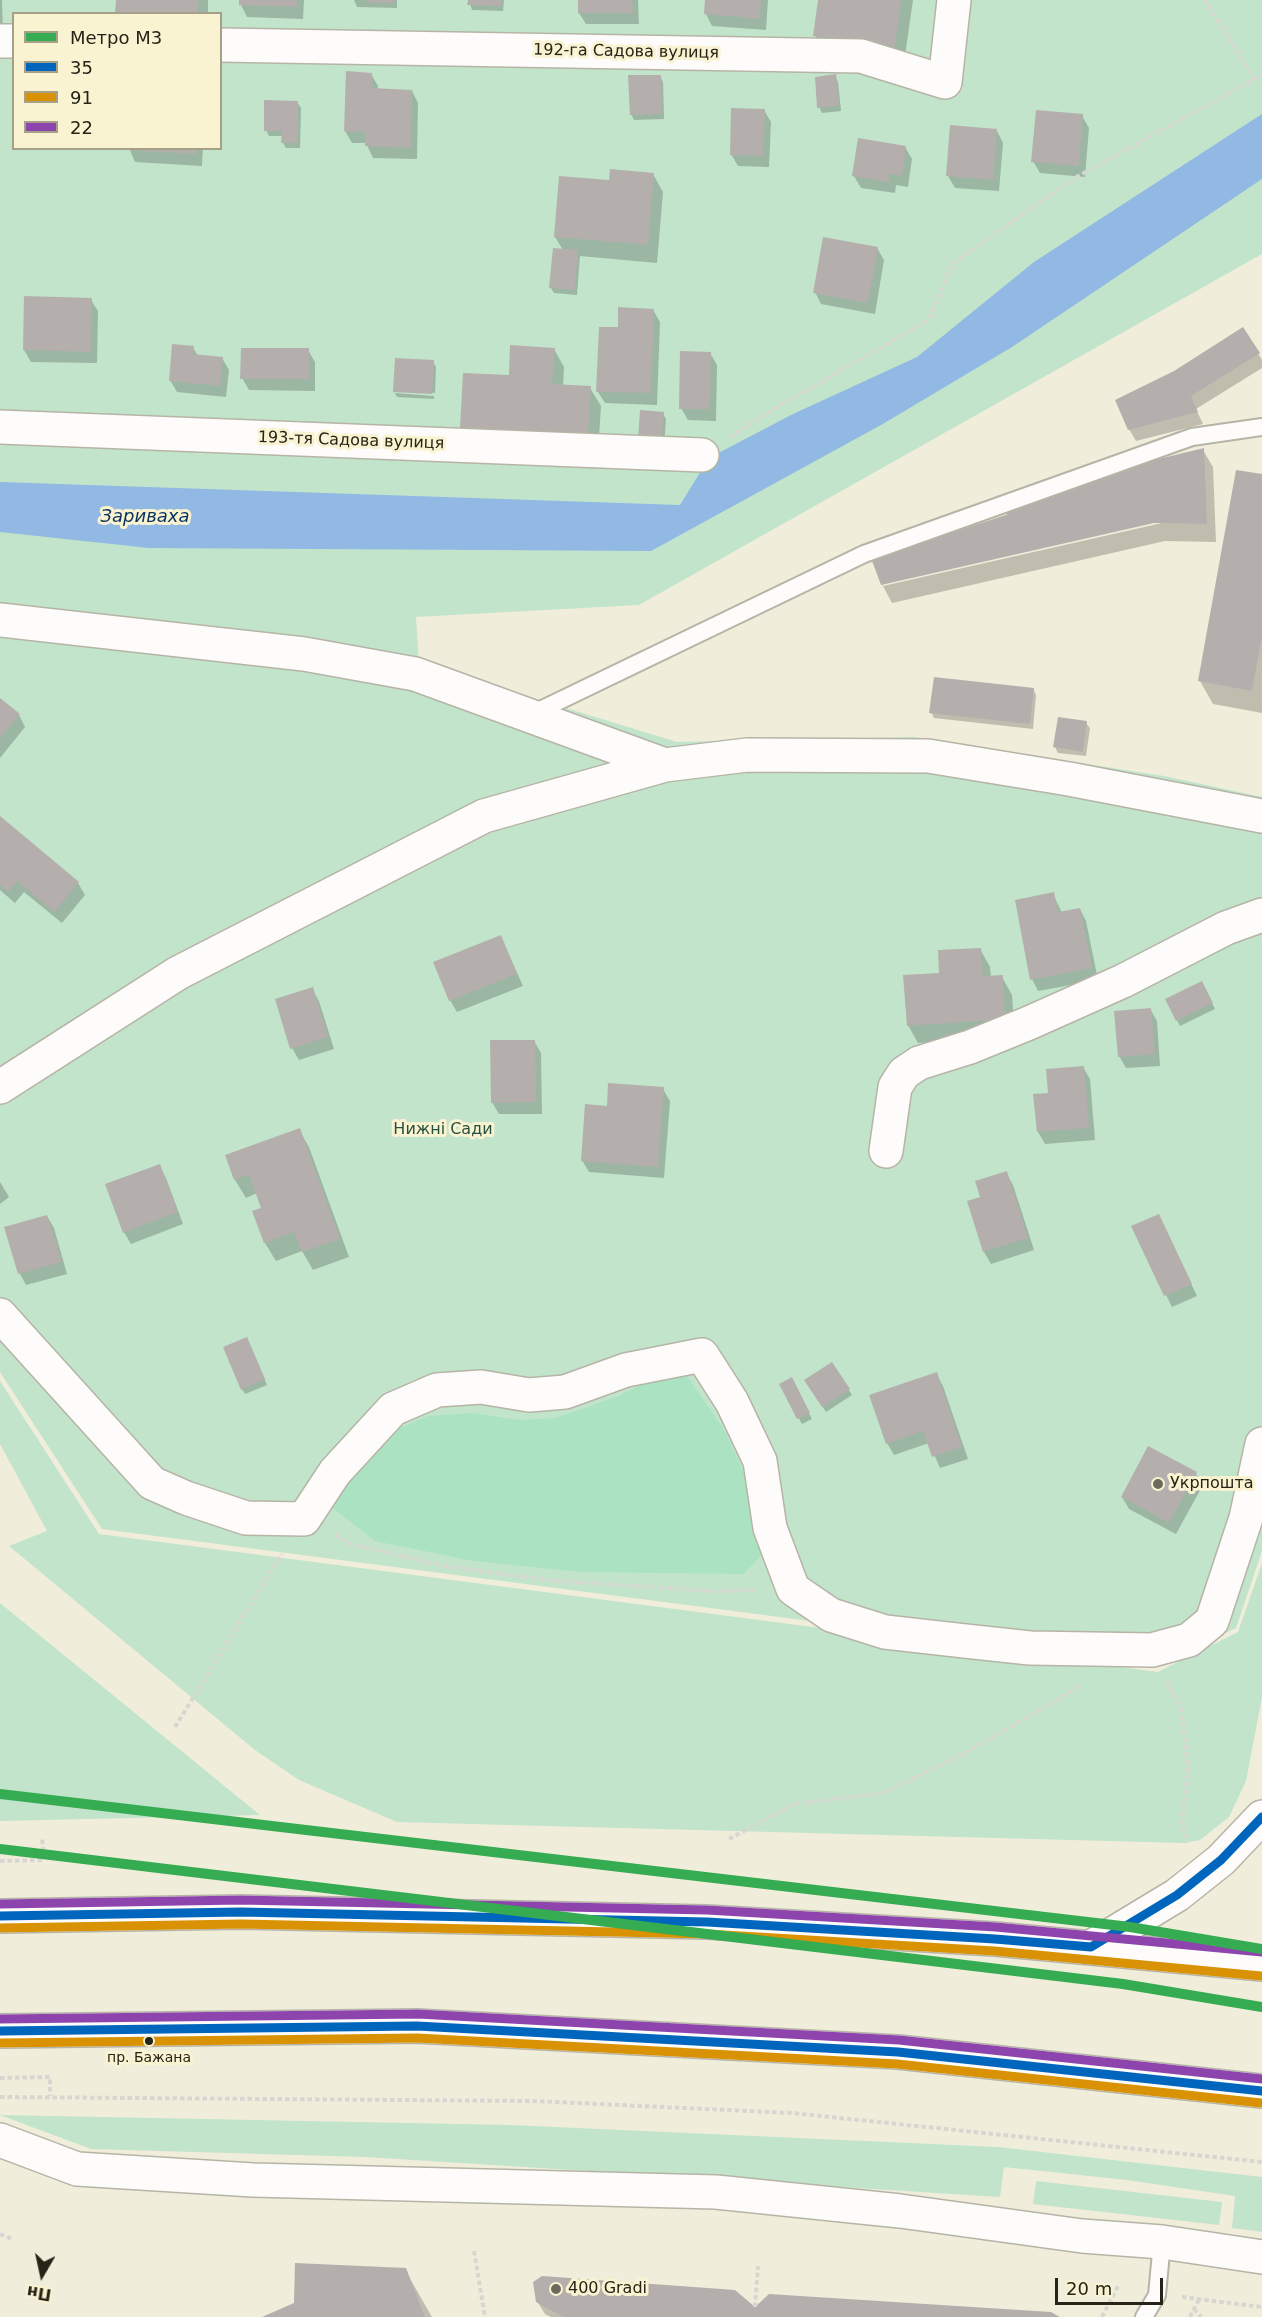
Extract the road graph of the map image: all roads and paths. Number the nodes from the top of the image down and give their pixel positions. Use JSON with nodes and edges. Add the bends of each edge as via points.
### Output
{"nodes":[{"id":1,"x":954,"y":0,"type":"edge"},
{"id":2,"x":1205,"y":0,"type":"edge"},
{"id":3,"x":222,"y":45,"type":"edge"},
{"id":4,"x":1262,"y":75,"type":"edge"},
{"id":5,"x":1255,"y":80,"type":"junction"},
{"id":6,"x":0,"y":427,"type":"edge"},
{"id":7,"x":1262,"y":427,"type":"edge"},
{"id":8,"x":702,"y":455,"type":"joint"},
{"id":9,"x":0,"y":620,"type":"edge"},
{"id":10,"x":530,"y":716,"type":"junction"},
{"id":11,"x":665,"y":765,"type":"junction"},
{"id":12,"x":1262,"y":816,"type":"edge"},
{"id":13,"x":1262,"y":915,"type":"edge"},
{"id":14,"x":0,"y":1087,"type":"edge"},
{"id":15,"x":886,"y":1151,"type":"dead end"},
{"id":16,"x":0,"y":1314,"type":"edge"},
{"id":17,"x":1262,"y":1444,"type":"edge"},
{"id":18,"x":304,"y":1519,"type":"junction"},
{"id":19,"x":793,"y":1588,"type":"junction"},
{"id":20,"x":1152,"y":1650,"type":"junction"},
{"id":21,"x":1084,"y":1682,"type":"dead end"},
{"id":22,"x":175,"y":1726,"type":"dead end"},
{"id":23,"x":1262,"y":1817,"type":"edge"},
{"id":24,"x":42,"y":1837,"type":"dead end"},
{"id":25,"x":729,"y":1839,"type":"dead end"},
{"id":26,"x":1186,"y":1846,"type":"dead end"},
{"id":27,"x":0,"y":1861,"type":"edge"},
{"id":28,"x":0,"y":1916,"type":"edge"},
{"id":29,"x":1091,"y":1947,"type":"junction"},
{"id":30,"x":1262,"y":1964,"type":"edge"},
{"id":31,"x":0,"y":2031,"type":"edge"},
{"id":32,"x":0,"y":2078,"type":"edge"},
{"id":33,"x":1262,"y":2091,"type":"edge"},
{"id":34,"x":50,"y":2096,"type":"junction"},
{"id":35,"x":0,"y":2097,"type":"edge"},
{"id":36,"x":0,"y":2140,"type":"edge"},
{"id":37,"x":1262,"y":2162,"type":"edge"},
{"id":38,"x":0,"y":2235,"type":"edge"},
{"id":39,"x":12,"y":2239,"type":"dead end"},
{"id":40,"x":1162,"y":2242,"type":"junction"},
{"id":41,"x":474,"y":2251,"type":"dead end"},
{"id":42,"x":1262,"y":2256,"type":"edge"},
{"id":43,"x":758,"y":2266,"type":"dead end"},
{"id":44,"x":1118,"y":2286,"type":"dead end"},
{"id":45,"x":1157,"y":2295,"type":"junction"},
{"id":46,"x":1199,"y":2299,"type":"junction"},
{"id":47,"x":755,"y":2307,"type":"dead end"},
{"id":48,"x":1262,"y":2307,"type":"edge"},
{"id":49,"x":1194,"y":2309,"type":"junction"},
{"id":50,"x":485,"y":2317,"type":"edge"},
{"id":51,"x":1102,"y":2317,"type":"edge"},
{"id":52,"x":1144,"y":2317,"type":"edge"},
{"id":53,"x":1190,"y":2317,"type":"edge"},
{"id":54,"x":1201,"y":2317,"type":"edge"}],
"edges":[{"from":1,"to":3,"type":"main road","name":"192-га Садова вулиця","via":[[945,82],[861,56]]},
{"from":2,"to":5,"type":"path"},
{"from":4,"to":5,"type":"path"},
{"from":5,"to":8,"type":"path","via":[[1073,179],[952,264],[930,319]]},
{"from":6,"to":8,"type":"main road","name":"193-тя Садова вулиця"},
{"from":7,"to":10,"type":"lane","via":[[1192,436],[864,554]]},
{"from":9,"to":10,"type":"main road","via":[[304,654],[415,674]]},
{"from":10,"to":11,"type":"main road"},
{"from":11,"to":12,"type":"main road","via":[[747,755],[928,756],[1070,778]]},
{"from":11,"to":14,"type":"main road","via":[[484,816],[178,973]]},
{"from":13,"to":15,"type":"main road","via":[[1226,928],[1124,981],[1029,1023],[904,1072],[895,1087]]},
{"from":16,"to":18,"type":"main road","via":[[152,1483],[246,1518]]},
{"from":17,"to":20,"type":"main road","via":[[1246,1518],[1212,1622],[1188,1640]]},
{"from":18,"to":19,"type":"path","via":[[351,1544],[449,1568],[557,1581],[711,1591]]},
{"from":18,"to":19,"type":"main road","via":[[336,1472],[393,1409],[437,1390],[481,1387],[529,1395],[565,1392],[626,1370],[702,1355],[732,1402],[760,1461],[770,1528]]},
{"from":18,"to":22,"type":"path"},
{"from":19,"to":20,"type":"main road","via":[[831,1615],[885,1632],[1030,1648]]},
{"from":20,"to":26,"type":"path","via":[[1181,1709],[1188,1768],[1182,1819]]},
{"from":21,"to":25,"type":"path","via":[[963,1754],[884,1793],[794,1804]]},
{"from":23,"to":29,"type":"main road","via":[[1221,1860],[1177,1895]]},
{"from":24,"to":27,"type":"path","via":[[44,1860]]},
{"from":28,"to":29,"type":"main road","via":[[241,1912],[695,1921]]},
{"from":29,"to":30,"type":"main road"},
{"from":31,"to":33,"type":"main road","via":[[417,2026],[898,2052]]},
{"from":32,"to":34,"type":"path","via":[[50,2077]]},
{"from":34,"to":35,"type":"path"},
{"from":34,"to":37,"type":"path","via":[[534,2101],[792,2113]]},
{"from":36,"to":40,"type":"main road","via":[[77,2169],[253,2180],[716,2192]]},
{"from":38,"to":39,"type":"path"},
{"from":40,"to":42,"type":"main road"},
{"from":40,"to":45,"type":"lane"},
{"from":41,"to":50,"type":"path"},
{"from":43,"to":47,"type":"path"},
{"from":44,"to":51,"type":"path"},
{"from":45,"to":46,"type":"path"},
{"from":45,"to":52,"type":"lane"},
{"from":46,"to":48,"type":"path"},
{"from":46,"to":49,"type":"path"},
{"from":49,"to":53,"type":"path"},
{"from":49,"to":54,"type":"path"}]}
